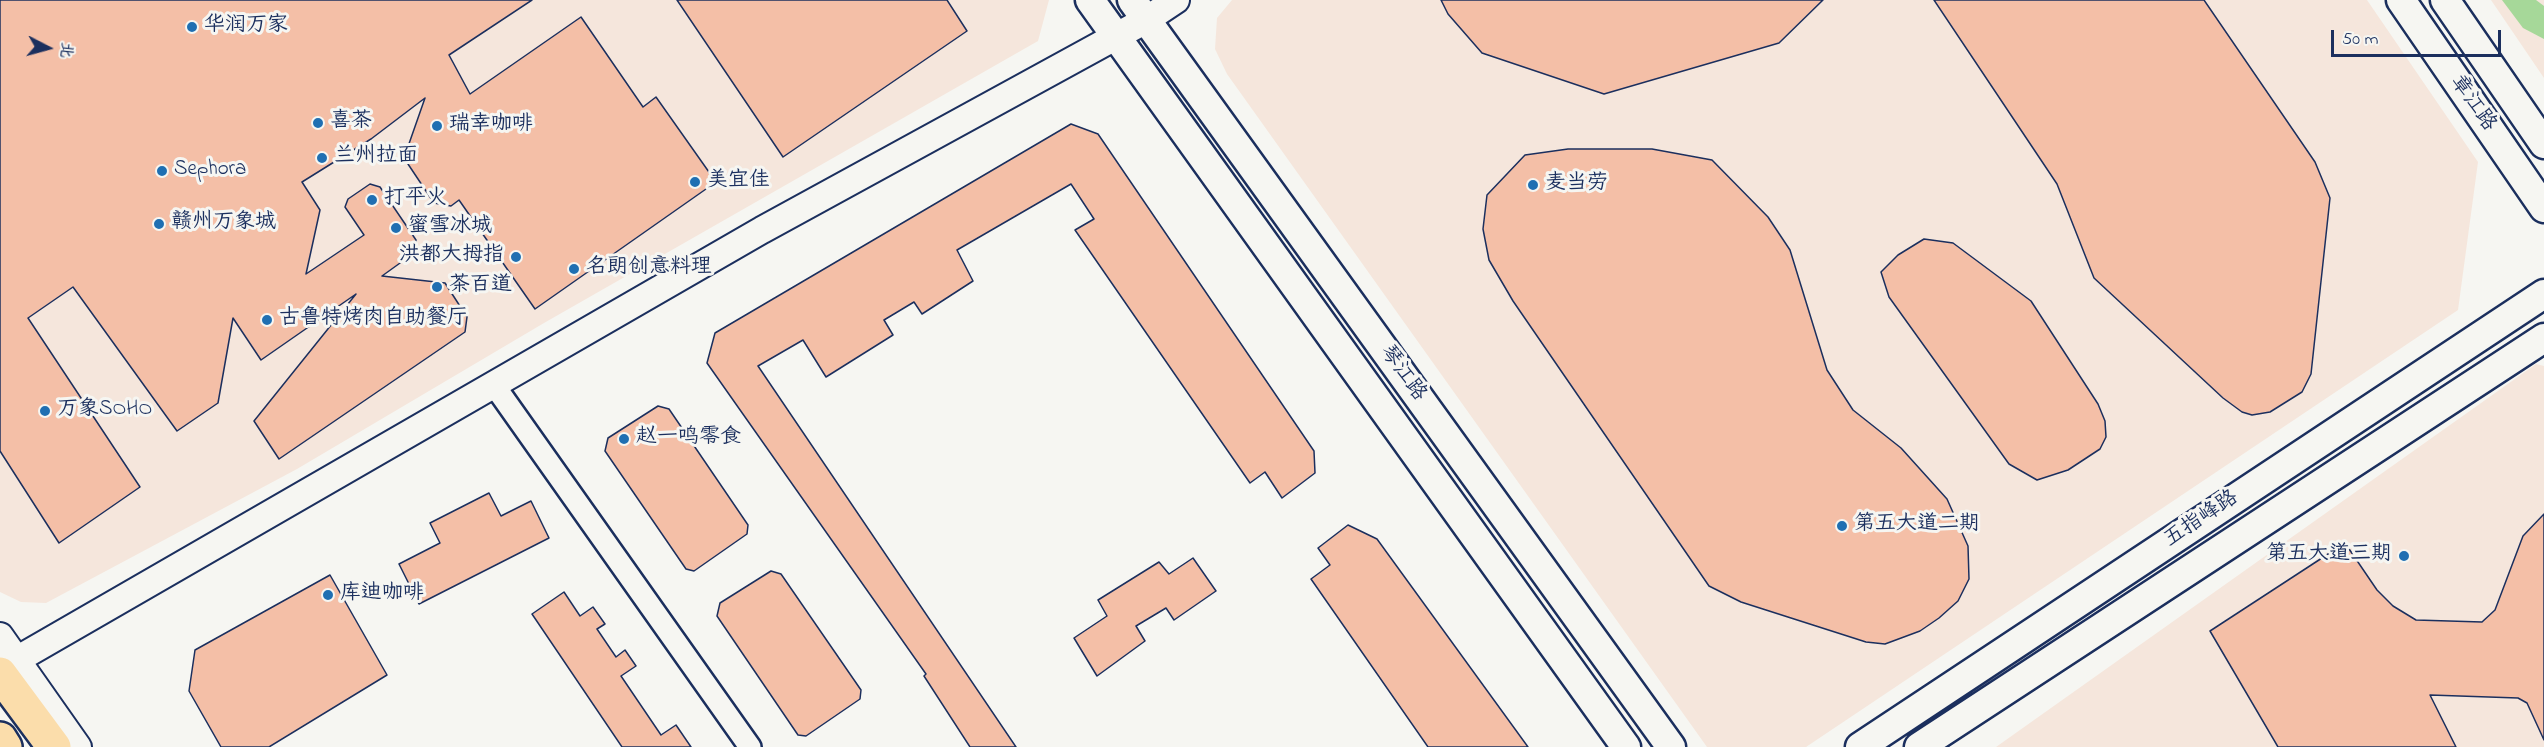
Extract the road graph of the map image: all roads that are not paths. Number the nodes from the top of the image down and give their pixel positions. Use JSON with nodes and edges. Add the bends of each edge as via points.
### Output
{"nodes":[{"id":1,"x":1090,"y":0,"type":"edge"},
{"id":2,"x":1176,"y":0,"type":"edge"},
{"id":3,"x":2401,"y":0,"type":"edge"},
{"id":4,"x":2445,"y":0,"type":"edge"},
{"id":5,"x":1139,"y":10,"type":"edge"},
{"id":6,"x":1114,"y":36,"type":"junction"},
{"id":7,"x":2544,"y":144,"type":"edge"},
{"id":8,"x":2544,"y":208,"type":"edge"},
{"id":9,"x":2544,"y":294,"type":"edge"},
{"id":10,"x":2544,"y":338,"type":"edge"},
{"id":11,"x":494,"y":386,"type":"junction"},
{"id":12,"x":0,"y":636,"type":"edge"},
{"id":13,"x":9,"y":667,"type":"edge"},
{"id":14,"x":0,"y":740,"type":"edge"},
{"id":15,"x":5,"y":747,"type":"edge"},
{"id":16,"x":54,"y":747,"type":"edge"},
{"id":17,"x":78,"y":747,"type":"edge"},
{"id":18,"x":750,"y":747,"type":"edge"},
{"id":19,"x":1626,"y":747,"type":"edge"},
{"id":20,"x":1671,"y":747,"type":"edge"},
{"id":21,"x":1860,"y":747,"type":"edge"},
{"id":22,"x":1919,"y":747,"type":"edge"}],
"edges":[{"from":1,"to":6,"type":"main road","name":"琴江路"},
{"from":2,"to":5,"type":"street"},
{"from":3,"to":8,"type":"main road","name":"章江路"},
{"from":4,"to":7,"type":"main road","name":"章江路"},
{"from":5,"to":6,"type":"street"},
{"from":5,"to":20,"type":"main road","name":"琴江路"},
{"from":6,"to":11,"type":"street","via":[[762,230]]},
{"from":6,"to":19,"type":"main road","name":"琴江路"},
{"from":9,"to":21,"type":"main road","name":"五指峰路"},
{"from":10,"to":22,"type":"main road","name":"五指峰路"},
{"from":11,"to":13,"type":"street"},
{"from":11,"to":18,"type":"street"},
{"from":12,"to":13,"type":"street"},
{"from":13,"to":16,"type":"main road"},
{"from":13,"to":17,"type":"street"},
{"from":14,"to":15,"type":"main road"}]}
